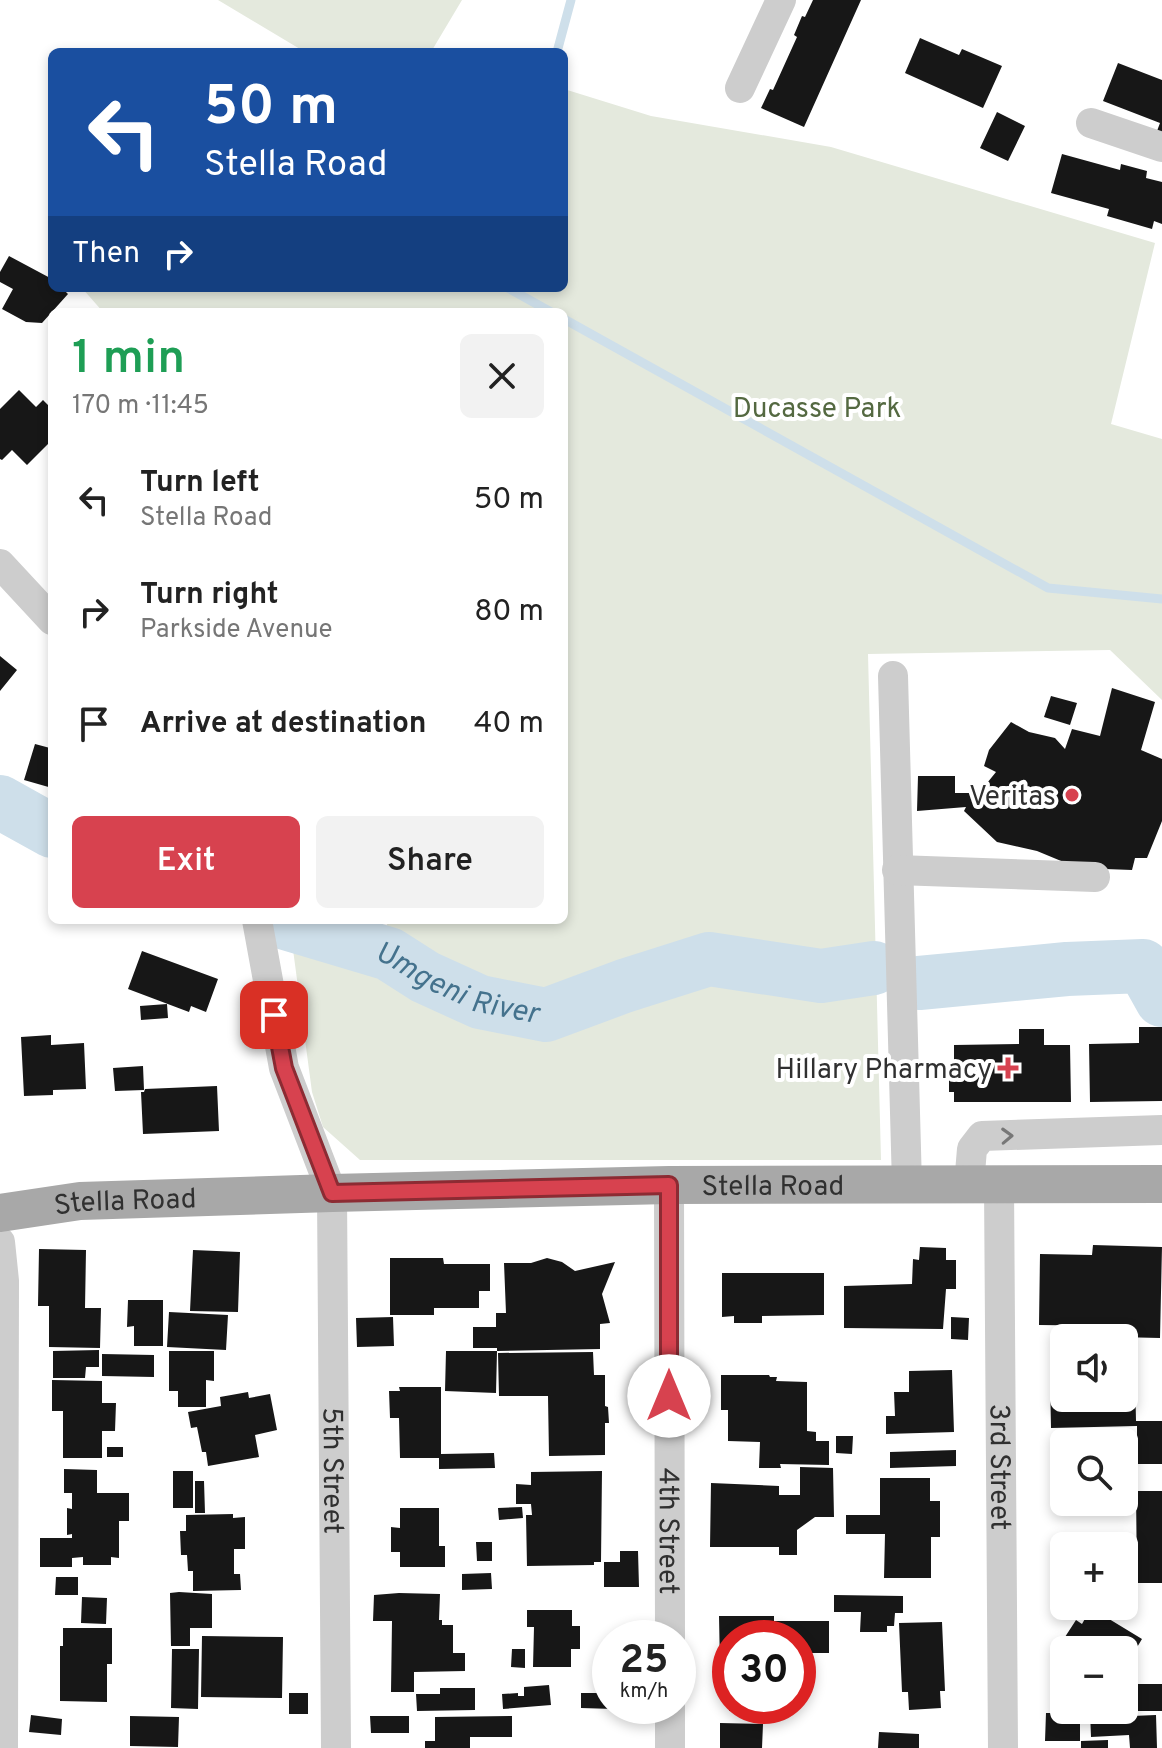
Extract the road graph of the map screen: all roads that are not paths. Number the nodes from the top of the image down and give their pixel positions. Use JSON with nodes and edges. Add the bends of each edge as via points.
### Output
{"nodes":[{"id":1,"x":781,"y":0,"type":"edge"},
{"id":2,"x":740,"y":88,"type":"dead end"},
{"id":3,"x":1091,"y":123,"type":"dead end"},
{"id":4,"x":1162,"y":147,"type":"edge"},
{"id":5,"x":0,"y":564,"type":"edge"},
{"id":6,"x":48,"y":616,"type":"edge"},
{"id":7,"x":893,"y":676,"type":"dead end"},
{"id":8,"x":897,"y":870,"type":"junction"},
{"id":9,"x":1095,"y":877,"type":"dead end"},
{"id":10,"x":259,"y":928,"type":"edge"},
{"id":11,"x":1162,"y":1130,"type":"edge"},
{"id":12,"x":1162,"y":1184,"type":"edge"},
{"id":13,"x":669,"y":1185,"type":"junction"},
{"id":14,"x":907,"y":1185,"type":"junction"},
{"id":15,"x":984,"y":1185,"type":"junction"},
{"id":16,"x":332,"y":1193,"type":"junction"},
{"id":17,"x":0,"y":1213,"type":"edge"},
{"id":18,"x":0,"y":1242,"type":"edge"},
{"id":19,"x":670,"y":1620,"type":"edge"},
{"id":20,"x":670,"y":1724,"type":"edge"},
{"id":21,"x":3,"y":1748,"type":"edge"},
{"id":22,"x":336,"y":1748,"type":"edge"},
{"id":23,"x":670,"y":1748,"type":"edge"},
{"id":24,"x":1003,"y":1748,"type":"edge"}],
"edges":[{"from":1,"to":2,"type":"street"},
{"from":3,"to":4,"type":"street"},
{"from":5,"to":6,"type":"street"},
{"from":7,"to":8,"type":"street"},
{"from":8,"to":9,"type":"street"},
{"from":8,"to":14,"type":"street"},
{"from":10,"to":16,"type":"street","via":[[284,1068]]},
{"from":15,"to":11,"type":"street","name":"3rd Street","one_way":true,"via":[[972,1149],[982,1136]]},
{"from":12,"to":15,"type":"main road","name":"Stella Road"},
{"from":13,"to":14,"type":"main road","name":"Stella Road"},
{"from":13,"to":16,"type":"main road","name":"Stella Road"},
{"from":13,"to":19,"type":"street","name":"4th Street"},
{"from":14,"to":15,"type":"main road","name":"Stella Road"},
{"from":15,"to":24,"type":"street","name":"3rd Street"},
{"from":16,"to":17,"type":"main road","name":"Stella Road","via":[[80,1201]]},
{"from":16,"to":22,"type":"street","name":"5th Street"},
{"from":18,"to":21,"type":"street"},
{"from":20,"to":23,"type":"street"}]}
